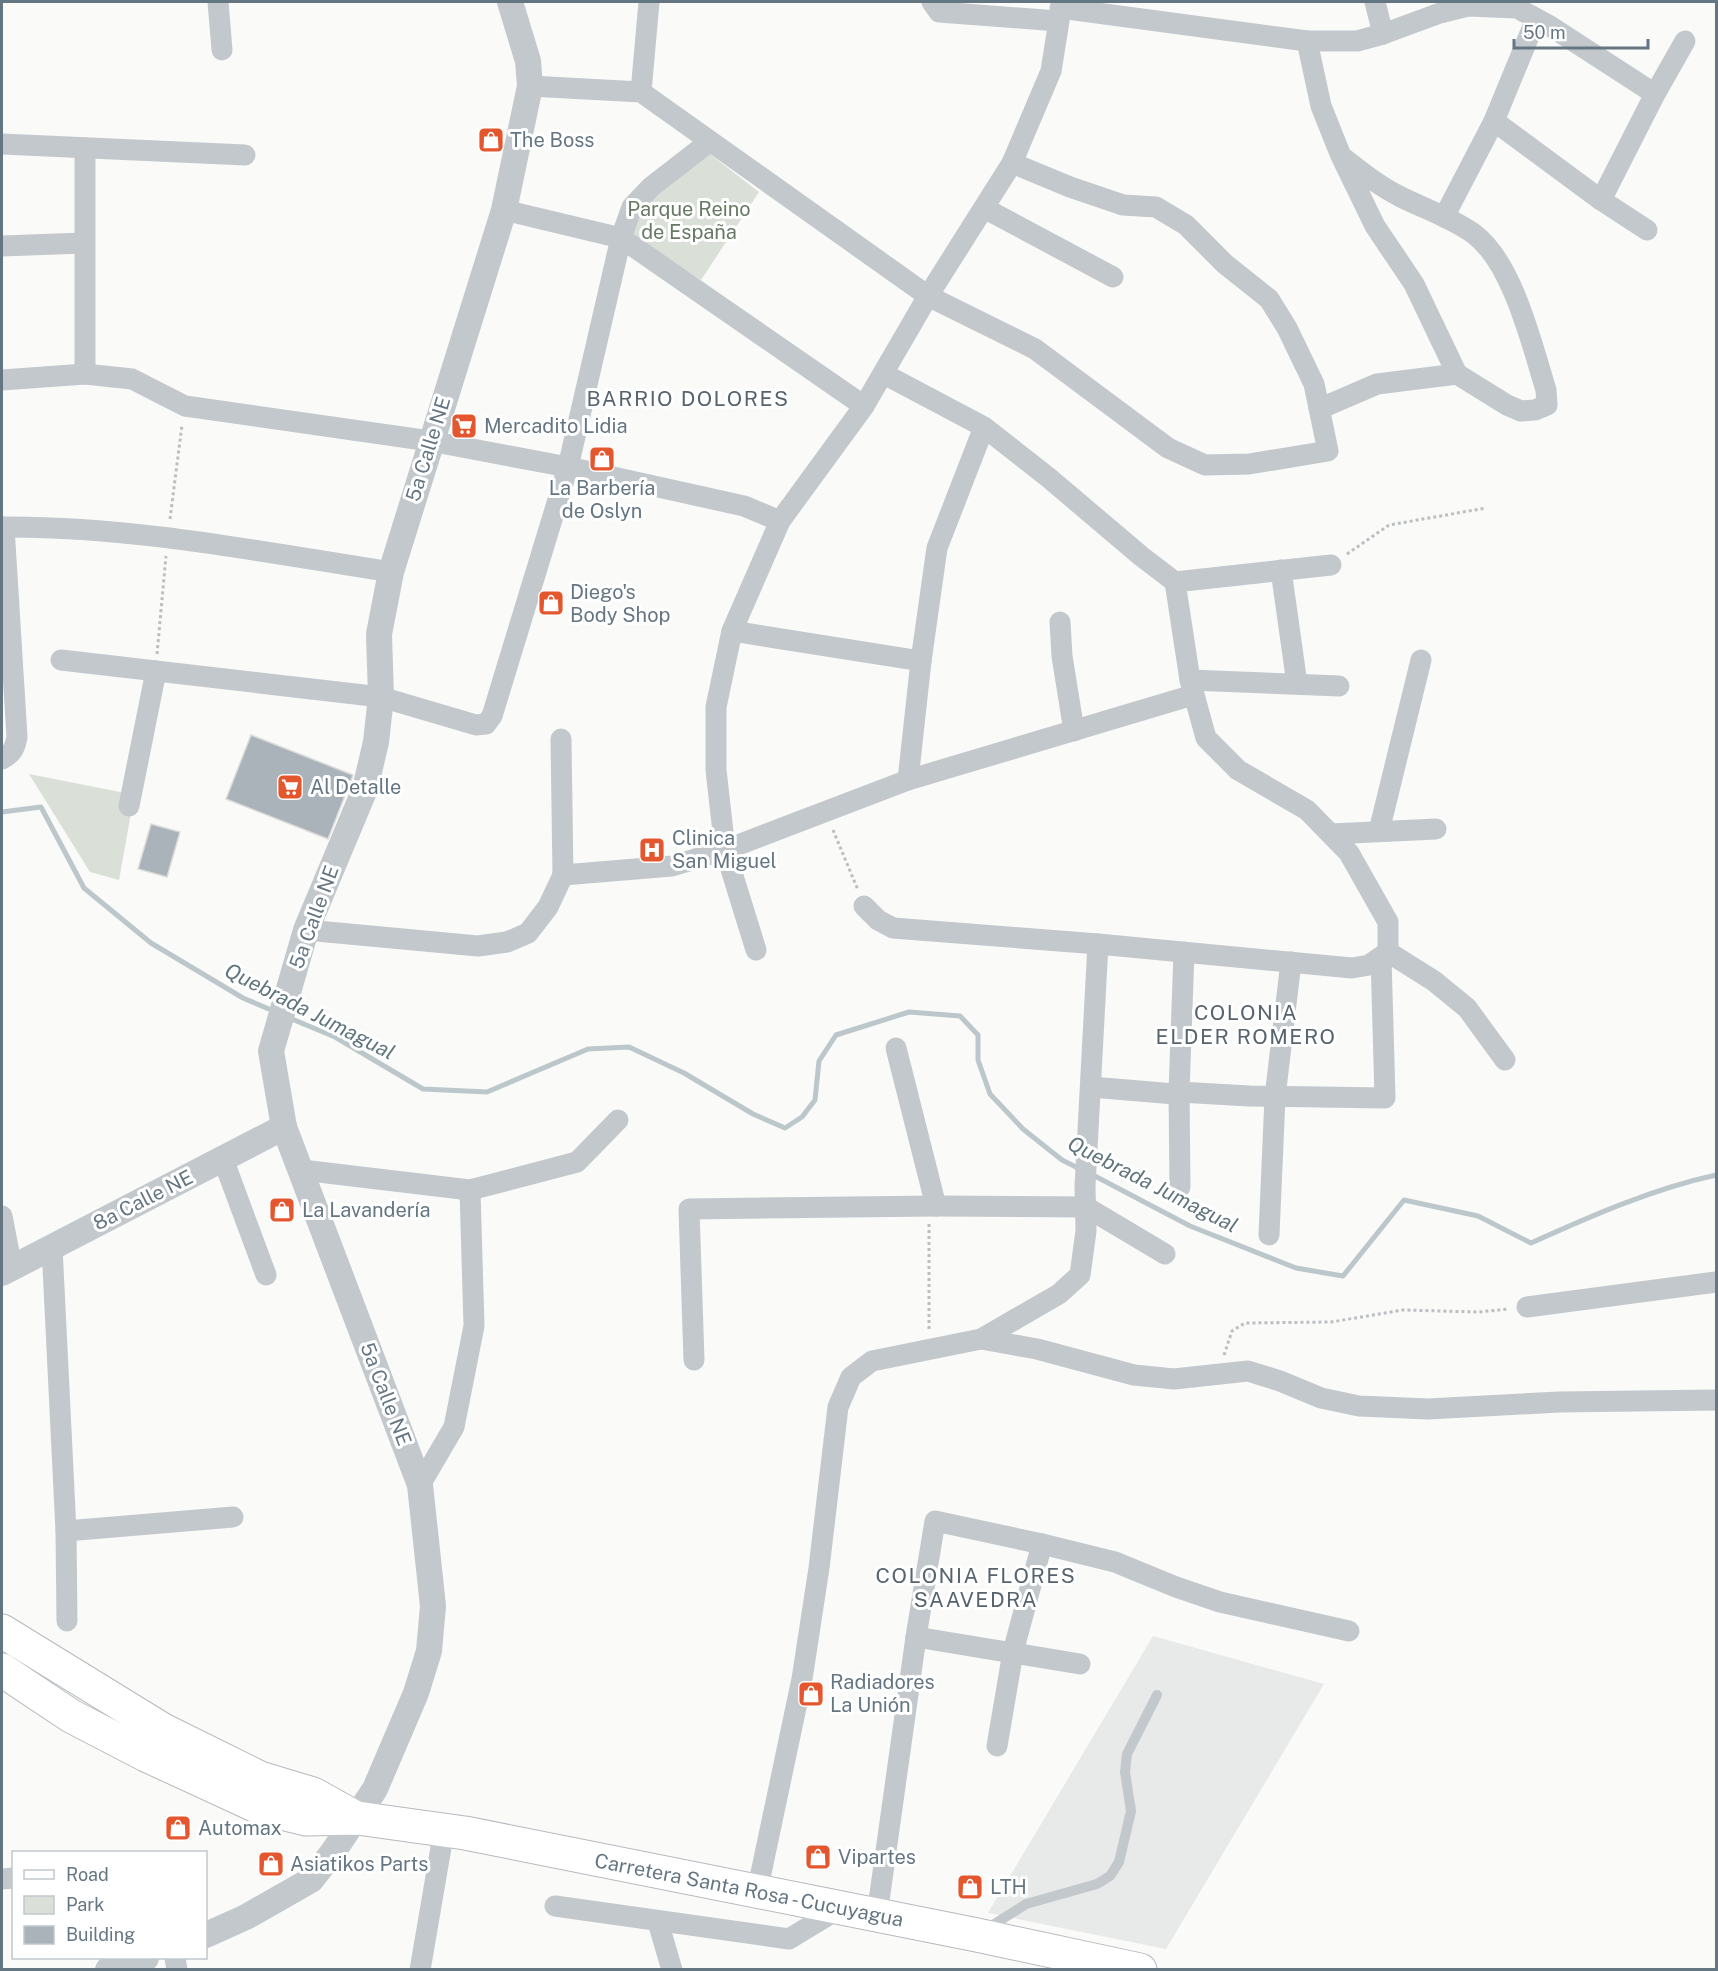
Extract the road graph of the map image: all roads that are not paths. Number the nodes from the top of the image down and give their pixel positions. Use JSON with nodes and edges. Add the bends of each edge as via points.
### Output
{"nodes":[{"id":1,"x":218,"y":2,"type":"edge"},
{"id":2,"x":510,"y":2,"type":"edge"},
{"id":3,"x":649,"y":2,"type":"edge"},
{"id":4,"x":932,"y":2,"type":"edge"},
{"id":5,"x":1375,"y":2,"type":"edge"},
{"id":6,"x":1516,"y":5,"type":"edge"},
{"id":7,"x":1060,"y":10,"type":"edge"},
{"id":8,"x":1536,"y":19,"type":"junction"},
{"id":9,"x":1383,"y":34,"type":"junction"},
{"id":10,"x":1307,"y":41,"type":"junction"},
{"id":11,"x":1685,"y":41,"type":"dead end"},
{"id":12,"x":222,"y":50,"type":"dead end"},
{"id":13,"x":530,"y":86,"type":"junction"},
{"id":14,"x":641,"y":92,"type":"junction"},
{"id":15,"x":1655,"y":94,"type":"junction"},
{"id":16,"x":1494,"y":121,"type":"junction"},
{"id":17,"x":709,"y":142,"type":"junction"},
{"id":18,"x":2,"y":144,"type":"edge"},
{"id":19,"x":85,"y":148,"type":"junction"},
{"id":20,"x":245,"y":155,"type":"dead end"},
{"id":21,"x":1341,"y":156,"type":"junction"},
{"id":22,"x":1012,"y":163,"type":"junction"},
{"id":23,"x":1601,"y":200,"type":"junction"},
{"id":24,"x":984,"y":208,"type":"junction"},
{"id":25,"x":504,"y":210,"type":"junction"},
{"id":26,"x":1444,"y":217,"type":"junction"},
{"id":27,"x":1647,"y":230,"type":"dead end"},
{"id":28,"x":621,"y":238,"type":"junction"},
{"id":29,"x":84,"y":243,"type":"junction"},
{"id":30,"x":2,"y":246,"type":"edge"},
{"id":31,"x":1113,"y":277,"type":"dead end"},
{"id":32,"x":928,"y":296,"type":"junction"},
{"id":33,"x":85,"y":374,"type":"junction"},
{"id":34,"x":884,"y":374,"type":"junction"},
{"id":35,"x":1457,"y":374,"type":"junction"},
{"id":36,"x":2,"y":380,"type":"edge"},
{"id":37,"x":864,"y":406,"type":"junction"},
{"id":38,"x":1319,"y":409,"type":"junction"},
{"id":39,"x":984,"y":427,"type":"junction"},
{"id":40,"x":430,"y":441,"type":"junction"},
{"id":41,"x":568,"y":467,"type":"junction"},
{"id":42,"x":780,"y":520,"type":"junction"},
{"id":43,"x":3,"y":527,"type":"edge"},
{"id":44,"x":1331,"y":565,"type":"road end"},
{"id":45,"x":1281,"y":570,"type":"junction"},
{"id":46,"x":391,"y":572,"type":"junction"},
{"id":47,"x":1175,"y":582,"type":"junction"},
{"id":48,"x":1060,"y":622,"type":"dead end"},
{"id":49,"x":732,"y":631,"type":"junction"},
{"id":50,"x":61,"y":660,"type":"dead end"},
{"id":51,"x":1421,"y":660,"type":"dead end"},
{"id":52,"x":921,"y":661,"type":"junction"},
{"id":53,"x":156,"y":671,"type":"junction"},
{"id":54,"x":1297,"y":684,"type":"junction"},
{"id":55,"x":1340,"y":686,"type":"dead end"},
{"id":56,"x":1192,"y":688,"type":"junction"},
{"id":57,"x":381,"y":697,"type":"junction"},
{"id":58,"x":1074,"y":731,"type":"junction"},
{"id":59,"x":561,"y":740,"type":"dead end"},
{"id":60,"x":5,"y":758,"type":"edge"},
{"id":61,"x":908,"y":780,"type":"junction"},
{"id":62,"x":129,"y":806,"type":"dead end"},
{"id":63,"x":1436,"y":829,"type":"dead end"},
{"id":64,"x":1378,"y":831,"type":"junction"},
{"id":65,"x":1331,"y":834,"type":"junction"},
{"id":66,"x":725,"y":850,"type":"junction"},
{"id":67,"x":563,"y":875,"type":"junction"},
{"id":68,"x":864,"y":906,"type":"road end"},
{"id":69,"x":306,"y":930,"type":"junction"},
{"id":70,"x":1098,"y":944,"type":"junction"},
{"id":71,"x":756,"y":950,"type":"dead end"},
{"id":72,"x":1184,"y":952,"type":"junction"},
{"id":73,"x":1384,"y":955,"type":"junction"},
{"id":74,"x":1291,"y":962,"type":"junction"},
{"id":75,"x":896,"y":1048,"type":"dead end"},
{"id":76,"x":1505,"y":1060,"type":"dead end"},
{"id":77,"x":1091,"y":1087,"type":"junction"},
{"id":78,"x":1179,"y":1092,"type":"junction"},
{"id":79,"x":1275,"y":1097,"type":"junction"},
{"id":80,"x":618,"y":1120,"type":"dead end"},
{"id":81,"x":284,"y":1127,"type":"junction"},
{"id":82,"x":223,"y":1159,"type":"junction"},
{"id":83,"x":302,"y":1170,"type":"junction"},
{"id":84,"x":1180,"y":1187,"type":"dead end"},
{"id":85,"x":470,"y":1190,"type":"junction"},
{"id":86,"x":1086,"y":1197,"type":"junction"},
{"id":87,"x":933,"y":1206,"type":"junction"},
{"id":88,"x":2,"y":1216,"type":"edge"},
{"id":89,"x":1269,"y":1235,"type":"dead end"},
{"id":90,"x":52,"y":1247,"type":"junction"},
{"id":91,"x":1165,"y":1254,"type":"dead end"},
{"id":92,"x":7,"y":1271,"type":"edge"},
{"id":93,"x":266,"y":1275,"type":"dead end"},
{"id":94,"x":1716,"y":1282,"type":"edge"},
{"id":95,"x":1527,"y":1307,"type":"road end"},
{"id":96,"x":981,"y":1339,"type":"junction"},
{"id":97,"x":694,"y":1360,"type":"dead end"},
{"id":98,"x":1716,"y":1400,"type":"edge"},
{"id":99,"x":420,"y":1485,"type":"junction"},
{"id":100,"x":233,"y":1517,"type":"dead end"},
{"id":101,"x":66,"y":1531,"type":"junction"},
{"id":102,"x":1042,"y":1544,"type":"junction"},
{"id":103,"x":68,"y":1621,"type":"dead end"},
{"id":104,"x":2,"y":1631,"type":"edge"},
{"id":105,"x":1349,"y":1631,"type":"dead end"},
{"id":106,"x":916,"y":1637,"type":"junction"},
{"id":107,"x":1013,"y":1652,"type":"junction"},
{"id":108,"x":1080,"y":1664,"type":"dead end"},
{"id":109,"x":2,"y":1670,"type":"edge"},
{"id":110,"x":1157,"y":1695,"type":"dead end"},
{"id":111,"x":997,"y":1746,"type":"dead end"},
{"id":112,"x":357,"y":1818,"type":"junction"},
{"id":113,"x":444,"y":1830,"type":"junction"},
{"id":114,"x":757,"y":1892,"type":"junction"},
{"id":115,"x":555,"y":1906,"type":"dead end"},
{"id":116,"x":840,"y":1908,"type":"junction"},
{"id":117,"x":877,"y":1916,"type":"junction"},
{"id":118,"x":658,"y":1922,"type":"junction"},
{"id":119,"x":207,"y":1935,"type":"edge"},
{"id":120,"x":977,"y":1935,"type":"junction"},
{"id":121,"x":143,"y":1959,"type":"edge"},
{"id":122,"x":420,"y":1969,"type":"edge"},
{"id":123,"x":108,"y":1970,"type":"edge"},
{"id":124,"x":672,"y":1970,"type":"edge"},
{"id":125,"x":1140,"y":1970,"type":"edge"}],
"edges":[{"from":1,"to":12,"type":"street"},
{"from":2,"to":13,"type":"street","name":"5a Calle NE","via":[[528,61]]},
{"from":3,"to":14,"type":"street"},
{"from":4,"to":7,"type":"street","via":[[939,12]]},
{"from":5,"to":9,"type":"street"},
{"from":6,"to":8,"type":"street"},
{"from":6,"to":9,"type":"street","via":[[1468,6]]},
{"from":7,"to":10,"type":"street"},
{"from":7,"to":22,"type":"street","via":[[1051,71]]},
{"from":8,"to":15,"type":"street"},
{"from":8,"to":16,"type":"street"},
{"from":9,"to":10,"type":"street","via":[[1357,41]]},
{"from":10,"to":21,"type":"street","via":[[1321,106]]},
{"from":11,"to":15,"type":"street"},
{"from":13,"to":14,"type":"street"},
{"from":13,"to":25,"type":"street","name":"5a Calle NE"},
{"from":14,"to":17,"type":"street"},
{"from":15,"to":23,"type":"street"},
{"from":16,"to":23,"type":"street"},
{"from":16,"to":26,"type":"street"},
{"from":17,"to":28,"type":"street","via":[[651,187],[632,207]]},
{"from":17,"to":32,"type":"street"},
{"from":18,"to":19,"type":"street"},
{"from":19,"to":20,"type":"street"},
{"from":19,"to":29,"type":"street"},
{"from":21,"to":26,"type":"street","via":[[1399,196]]},
{"from":21,"to":35,"type":"street","via":[[1375,226],[1414,284]]},
{"from":22,"to":24,"type":"street"},
{"from":22,"to":38,"type":"street","via":[[1123,205],[1156,207],[1186,225],[1225,264],[1269,299],[1314,384]]},
{"from":23,"to":27,"type":"street"},
{"from":24,"to":31,"type":"street"},
{"from":24,"to":32,"type":"street"},
{"from":25,"to":28,"type":"street"},
{"from":25,"to":40,"type":"street","name":"5a Calle NE"},
{"from":26,"to":35,"type":"street","via":[[1475,235],[1493,254],[1518,299],[1547,405],[1521,411]]},
{"from":28,"to":37,"type":"street"},
{"from":28,"to":41,"type":"street"},
{"from":29,"to":30,"type":"street"},
{"from":29,"to":33,"type":"street"},
{"from":32,"to":34,"type":"street"},
{"from":32,"to":38,"type":"street","via":[[1035,349],[1168,448],[1204,465],[1249,464],[1328,452]]},
{"from":33,"to":36,"type":"street"},
{"from":33,"to":40,"type":"street","via":[[132,379],[185,406]]},
{"from":34,"to":37,"type":"street"},
{"from":34,"to":39,"type":"street"},
{"from":35,"to":38,"type":"street","via":[[1377,384]]},
{"from":37,"to":42,"type":"street"},
{"from":39,"to":47,"type":"street"},
{"from":39,"to":52,"type":"street","via":[[937,548]]},
{"from":40,"to":41,"type":"street"},
{"from":40,"to":46,"type":"street","name":"5a Calle NE"},
{"from":41,"to":42,"type":"street","via":[[744,506]]},
{"from":41,"to":57,"type":"street","via":[[492,716],[486,724]]},
{"from":42,"to":49,"type":"street"},
{"from":43,"to":46,"type":"street","via":[[167,538]]},
{"from":43,"to":60,"type":"street","via":[[17,737],[15,748]]},
{"from":44,"to":45,"type":"street"},
{"from":45,"to":47,"type":"street"},
{"from":45,"to":54,"type":"street"},
{"from":46,"to":57,"type":"street","name":"5a Calle NE","via":[[379,634]]},
{"from":47,"to":56,"type":"street"},
{"from":48,"to":58,"type":"street"},
{"from":49,"to":52,"type":"street"},
{"from":49,"to":66,"type":"street","via":[[716,707],[716,770]]},
{"from":50,"to":53,"type":"street"},
{"from":51,"to":64,"type":"street"},
{"from":52,"to":61,"type":"street"},
{"from":53,"to":57,"type":"street"},
{"from":53,"to":62,"type":"street"},
{"from":54,"to":55,"type":"street"},
{"from":54,"to":56,"type":"street"},
{"from":56,"to":58,"type":"street"},
{"from":56,"to":65,"type":"street","via":[[1206,738],[1238,770],[1307,810]]},
{"from":57,"to":69,"type":"street","name":"5a Calle NE","via":[[365,789]]},
{"from":58,"to":61,"type":"street"},
{"from":59,"to":67,"type":"street"},
{"from":61,"to":66,"type":"street"},
{"from":63,"to":64,"type":"street"},
{"from":64,"to":65,"type":"street"},
{"from":65,"to":73,"type":"street","via":[[1349,853],[1388,922]]},
{"from":66,"to":67,"type":"street","via":[[672,866]]},
{"from":66,"to":71,"type":"street"},
{"from":67,"to":69,"type":"street","via":[[548,907],[528,933],[507,942],[478,946]]},
{"from":68,"to":70,"type":"street","via":[[878,921],[893,928]]},
{"from":69,"to":81,"type":"street","name":"5a Calle NE","via":[[271,1052]]},
{"from":70,"to":72,"type":"street"},
{"from":70,"to":77,"type":"street"},
{"from":72,"to":74,"type":"street"},
{"from":72,"to":78,"type":"street"},
{"from":73,"to":74,"type":"street","via":[[1369,965],[1352,968]]},
{"from":73,"to":76,"type":"street","via":[[1434,981],[1467,1008]]},
{"from":73,"to":79,"type":"street","via":[[1385,1098]]},
{"from":74,"to":79,"type":"street"},
{"from":75,"to":87,"type":"street"},
{"from":77,"to":78,"type":"street"},
{"from":77,"to":86,"type":"street"},
{"from":78,"to":79,"type":"street"},
{"from":78,"to":84,"type":"street"},
{"from":79,"to":89,"type":"street"},
{"from":80,"to":85,"type":"street","via":[[577,1162]]},
{"from":81,"to":82,"type":"street","name":"8a Calle NE"},
{"from":81,"to":83,"type":"street","name":"5a Calle NE"},
{"from":82,"to":90,"type":"street","name":"8a Calle NE"},
{"from":82,"to":93,"type":"street"},
{"from":83,"to":85,"type":"street"},
{"from":83,"to":99,"type":"street","name":"5a Calle NE"},
{"from":85,"to":99,"type":"street","via":[[474,1326],[454,1427]]},
{"from":86,"to":87,"type":"street"},
{"from":86,"to":91,"type":"street"},
{"from":86,"to":96,"type":"street","via":[[1080,1275],[1059,1294]]},
{"from":87,"to":97,"type":"street","via":[[689,1209]]},
{"from":88,"to":92,"type":"street"},
{"from":90,"to":92,"type":"street","name":"8a Calle NE"},
{"from":90,"to":101,"type":"street"},
{"from":94,"to":95,"type":"street"},
{"from":96,"to":98,"type":"street","via":[[1037,1349],[1134,1375],[1173,1379],[1248,1371],[1322,1398],[1370,1406],[1428,1409]]},
{"from":96,"to":114,"type":"street","via":[[872,1361],[850,1377],[838,1407],[802,1679]]},
{"from":99,"to":112,"type":"street","name":"5a Calle NE","via":[[433,1606],[429,1651],[416,1693],[375,1789]]},
{"from":100,"to":101,"type":"street"},
{"from":101,"to":103,"type":"street"},
{"from":102,"to":105,"type":"street","via":[[1115,1562],[1220,1602]]},
{"from":102,"to":106,"type":"street","via":[[935,1521]]},
{"from":102,"to":107,"type":"street"},
{"from":104,"to":112,"type":"main road","via":[[163,1730],[260,1778],[313,1794]]},
{"from":106,"to":107,"type":"street"},
{"from":106,"to":117,"type":"street"},
{"from":107,"to":108,"type":"street"},
{"from":107,"to":111,"type":"street"},
{"from":109,"to":112,"type":"main road","via":[[71,1716],[261,1808],[306,1819]]},
{"from":110,"to":120,"type":"lane","via":[[1127,1754],[1125,1772],[1131,1811],[1119,1862],[1110,1876],[1097,1884],[1026,1904]]},
{"from":112,"to":113,"type":"main road","name":"Carretera Santa Rosa - Cucuyagua"},
{"from":112,"to":119,"type":"street","name":"5a Calle NE","via":[[311,1880]]},
{"from":113,"to":114,"type":"main road","name":"Carretera Santa Rosa - Cucuyagua"},
{"from":113,"to":122,"type":"street"},
{"from":114,"to":116,"type":"main road","name":"Carretera Santa Rosa - Cucuyagua"},
{"from":115,"to":118,"type":"street"},
{"from":116,"to":117,"type":"main road","name":"Carretera Santa Rosa - Cucuyagua"},
{"from":116,"to":118,"type":"street","via":[[789,1939]]},
{"from":117,"to":120,"type":"main road","name":"Carretera Santa Rosa - Cucuyagua"},
{"from":118,"to":124,"type":"street"},
{"from":120,"to":125,"type":"main road","name":"Carretera Santa Rosa - Cucuyagua"},
{"from":121,"to":123,"type":"street"}]}
